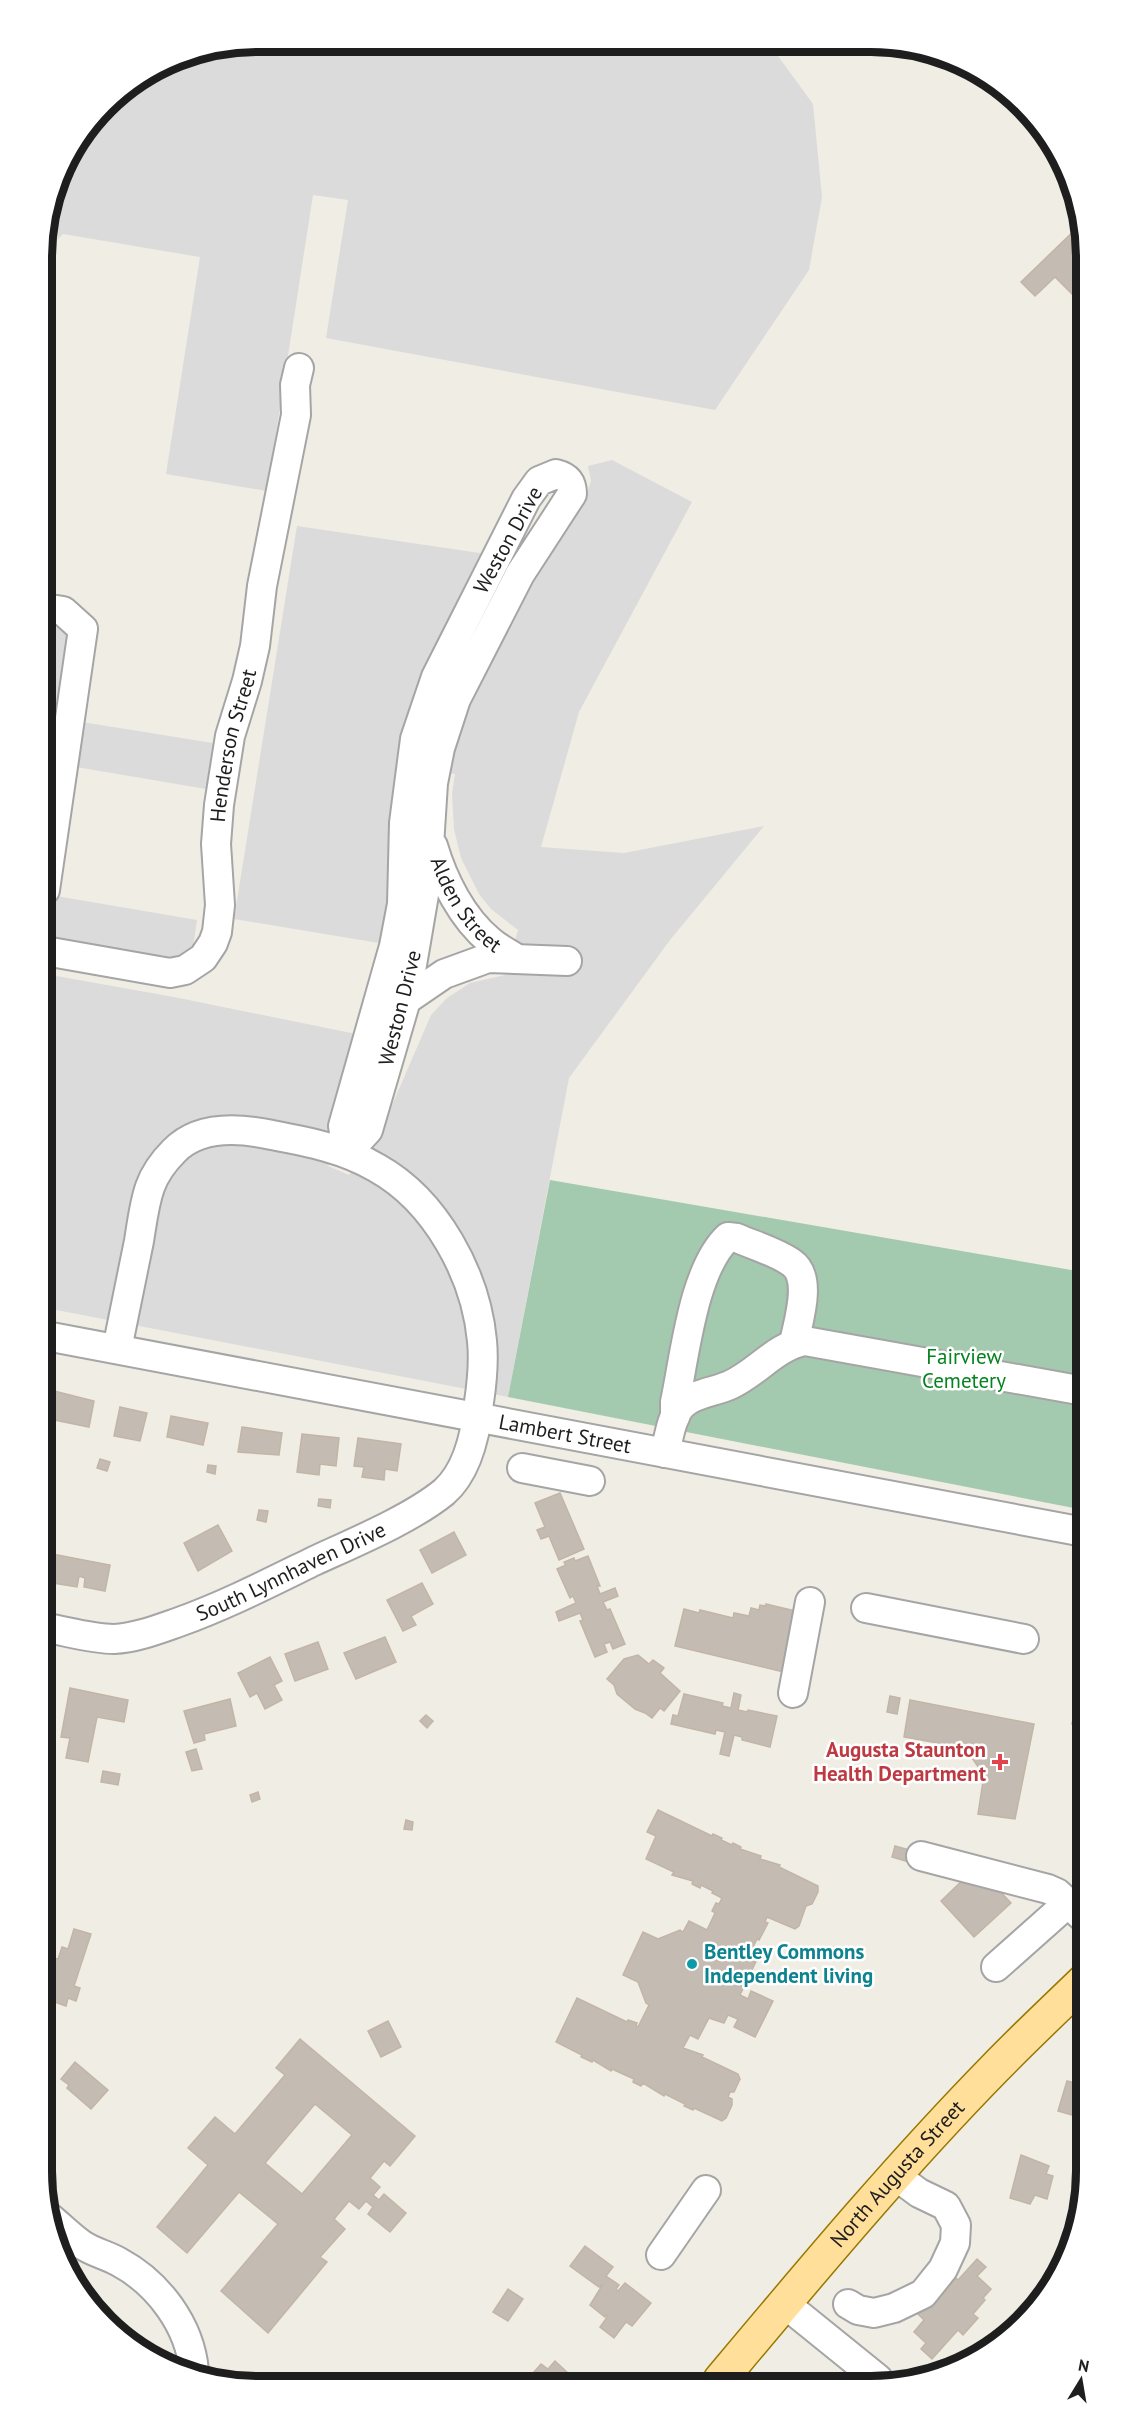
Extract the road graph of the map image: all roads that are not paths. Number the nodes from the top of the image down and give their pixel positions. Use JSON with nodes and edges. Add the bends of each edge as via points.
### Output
{"nodes":[{"id":1,"x":299,"y":368,"type":"dead end"},
{"id":2,"x":53,"y":609,"type":"edge"},
{"id":3,"x":53,"y":837,"type":"edge"},
{"id":4,"x":430,"y":837,"type":"junction"},
{"id":5,"x":53,"y":952,"type":"edge"},
{"id":6,"x":517,"y":959,"type":"junction"},
{"id":7,"x":567,"y":961,"type":"dead end"},
{"id":8,"x":394,"y":997,"type":"junction"},
{"id":9,"x":347,"y":1153,"type":"junction"},
{"id":10,"x":52,"y":1337,"type":"edge"},
{"id":11,"x":794,"y":1342,"type":"junction"},
{"id":12,"x":117,"y":1349,"type":"junction"},
{"id":13,"x":1076,"y":1390,"type":"edge"},
{"id":14,"x":478,"y":1417,"type":"junction"},
{"id":15,"x":675,"y":1417,"type":"junction"},
{"id":16,"x":665,"y":1453,"type":"junction"},
{"id":17,"x":522,"y":1468,"type":"dead end"},
{"id":18,"x":590,"y":1481,"type":"dead end"},
{"id":19,"x":1076,"y":1530,"type":"edge"},
{"id":20,"x":810,"y":1602,"type":"dead end"},
{"id":21,"x":866,"y":1608,"type":"dead end"},
{"id":22,"x":52,"y":1629,"type":"edge"},
{"id":23,"x":1024,"y":1639,"type":"dead end"},
{"id":24,"x":793,"y":1694,"type":"dead end"},
{"id":25,"x":921,"y":1856,"type":"dead end"},
{"id":26,"x":1076,"y":1911,"type":"edge"},
{"id":27,"x":1076,"y":1913,"type":"edge"},
{"id":28,"x":996,"y":1967,"type":"dead end"},
{"id":29,"x":1076,"y":1989,"type":"edge"},
{"id":30,"x":896,"y":2176,"type":"junction"},
{"id":31,"x":706,"y":2190,"type":"dead end"},
{"id":32,"x":64,"y":2239,"type":"edge"},
{"id":33,"x":73,"y":2251,"type":"edge"},
{"id":34,"x":661,"y":2255,"type":"dead end"},
{"id":35,"x":784,"y":2303,"type":"junction"},
{"id":36,"x":848,"y":2304,"type":"dead end"},
{"id":37,"x":192,"y":2365,"type":"edge"},
{"id":38,"x":723,"y":2376,"type":"edge"},
{"id":39,"x":874,"y":2376,"type":"edge"}],
"edges":[{"from":1,"to":5,"type":"street","name":"Henderson Street","via":[[296,414],[262,586],[255,646],[230,736],[219,805],[216,844],[220,906],[213,943],[198,962],[170,973]]},
{"from":2,"to":3,"type":"street","via":[[63,611],[83,629]]},
{"from":4,"to":6,"type":"street","name":"Alden Street","via":[[439,867],[466,913],[491,942]]},
{"from":4,"to":8,"type":"street","name":"Weston Drive","via":[[427,877]]},
{"from":4,"to":8,"type":"street","name":"Weston Drive","via":[[433,783],[456,699],[519,574],[572,494],[572,484],[556,474],[539,481],[526,499],[450,646],[425,706],[410,768],[404,823]]},
{"from":6,"to":7,"type":"street","name":"Alden Street"},
{"from":6,"to":8,"type":"street","name":"Alden Street","via":[[488,958],[465,964]]},
{"from":8,"to":9,"type":"street","name":"Weston Drive","via":[[368,1130]]},
{"from":9,"to":12,"type":"street","name":"South Lynnhaven Drive","via":[[267,1133],[236,1130],[212,1131],[176,1149],[159,1168],[151,1185]]},
{"from":9,"to":14,"type":"street","name":"South Lynnhaven Drive","via":[[379,1168],[413,1196],[459,1260],[475,1304],[482,1341]]},
{"from":10,"to":12,"type":"street","name":"Lambert Street"},
{"from":11,"to":13,"type":"street","via":[[814,1341]]},
{"from":11,"to":15,"type":"street","via":[[746,1377],[688,1400]]},
{"from":11,"to":15,"type":"street","via":[[804,1289],[794,1264],[728,1237],[700,1284]]},
{"from":12,"to":14,"type":"street","name":"Lambert Street"},
{"from":14,"to":16,"type":"street","name":"Lambert Street"},
{"from":14,"to":22,"type":"street","name":"South Lynnhaven Drive","via":[[469,1453],[444,1491],[352,1543],[221,1607],[151,1632],[111,1639]]},
{"from":15,"to":16,"type":"street"},
{"from":16,"to":19,"type":"street","name":"Lambert Street"},
{"from":17,"to":18,"type":"street"},
{"from":20,"to":24,"type":"street"},
{"from":21,"to":23,"type":"street"},
{"from":25,"to":26,"type":"street","via":[[1048,1888]]},
{"from":27,"to":28,"type":"street"},
{"from":29,"to":30,"type":"main road","name":"North Augusta Street","via":[[994,2069]]},
{"from":30,"to":35,"type":"main road","name":"North Augusta Street"},
{"from":30,"to":36,"type":"street","via":[[946,2206],[956,2225],[955,2243],[943,2269],[923,2294],[874,2313]]},
{"from":31,"to":34,"type":"street"},
{"from":32,"to":33,"type":"street"},
{"from":33,"to":37,"type":"street","via":[[119,2262],[150,2284],[182,2327]]},
{"from":35,"to":38,"type":"main road","name":"North Augusta Street"},
{"from":35,"to":39,"type":"street"}]}
